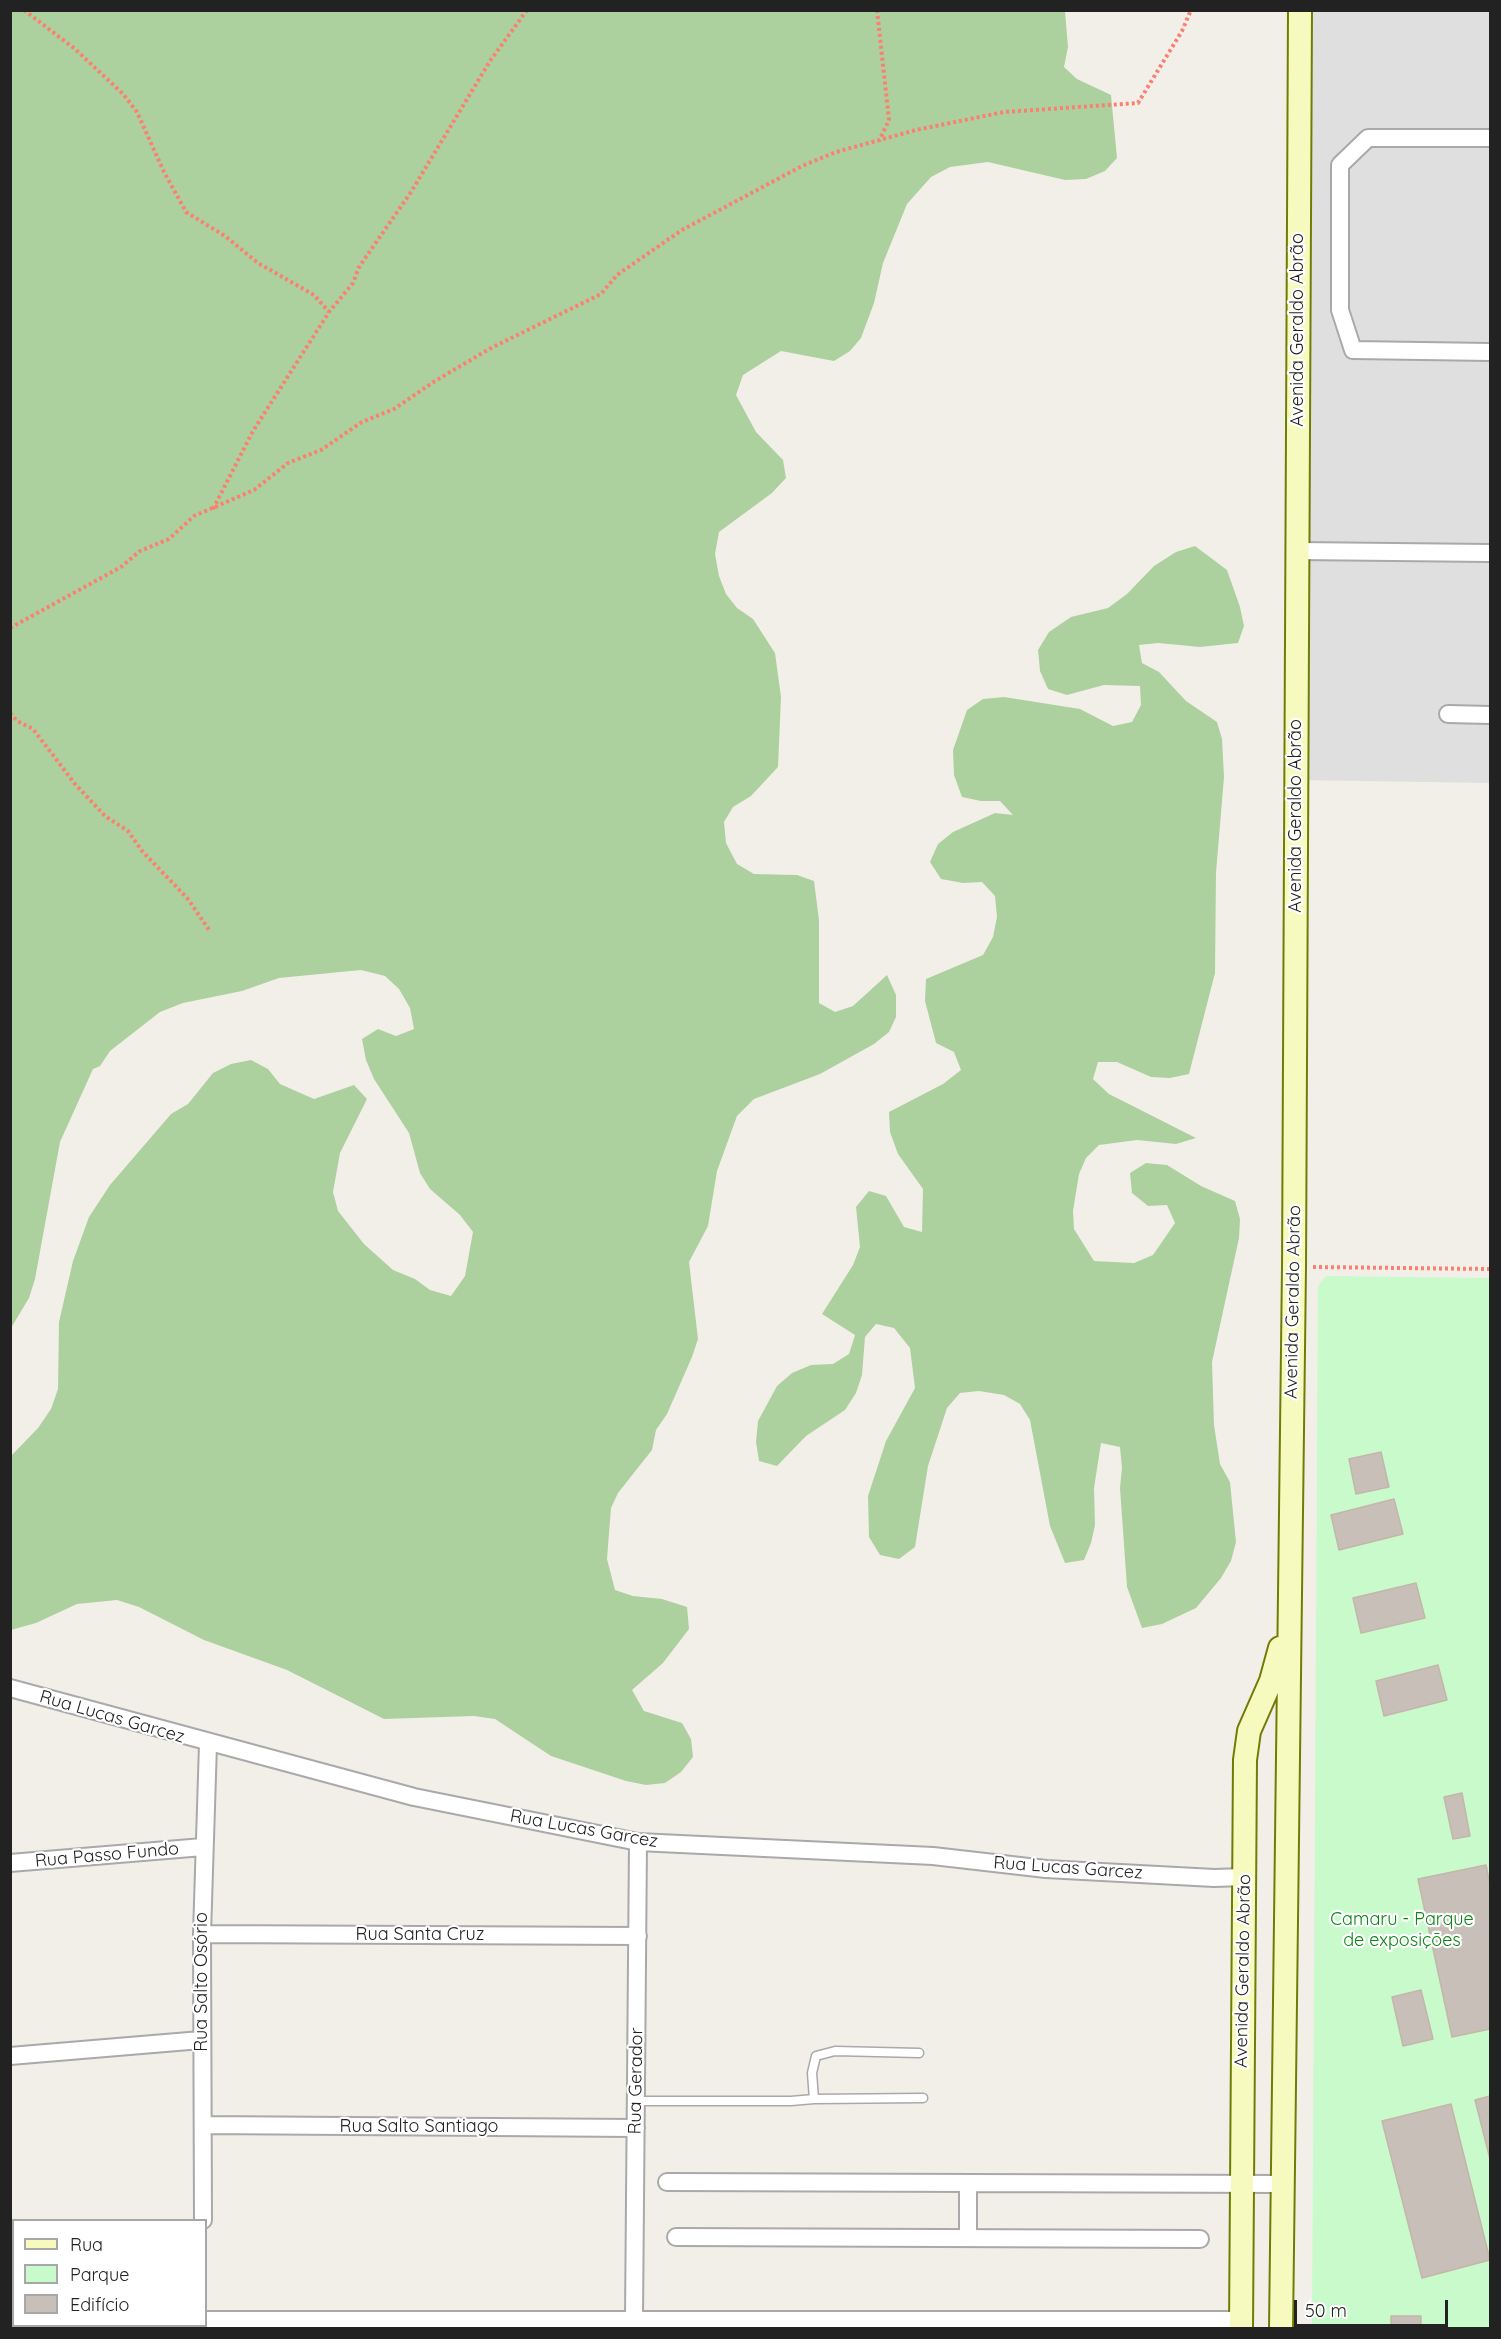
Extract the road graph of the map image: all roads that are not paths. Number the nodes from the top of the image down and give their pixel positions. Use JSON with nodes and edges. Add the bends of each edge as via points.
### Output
{"nodes":[{"id":1,"x":1300,"y":10,"type":"edge"},
{"id":2,"x":1491,"y":138,"type":"edge"},
{"id":3,"x":1491,"y":352,"type":"edge"},
{"id":4,"x":1297,"y":551,"type":"junction"},
{"id":5,"x":1491,"y":553,"type":"edge"},
{"id":6,"x":1448,"y":714,"type":"dead end"},
{"id":7,"x":1491,"y":715,"type":"edge"},
{"id":8,"x":1288,"y":1621,"type":"junction"},
{"id":9,"x":10,"y":1688,"type":"edge"},
{"id":10,"x":208,"y":1744,"type":"junction"},
{"id":11,"x":638,"y":1842,"type":"junction"},
{"id":12,"x":203,"y":1847,"type":"junction"},
{"id":13,"x":10,"y":1863,"type":"edge"},
{"id":14,"x":1244,"y":1877,"type":"junction"},
{"id":15,"x":202,"y":1934,"type":"junction"},
{"id":16,"x":638,"y":1936,"type":"junction"},
{"id":17,"x":201,"y":2040,"type":"junction"},
{"id":18,"x":919,"y":2053,"type":"dead end"},
{"id":19,"x":10,"y":2056,"type":"edge"},
{"id":20,"x":814,"y":2098,"type":"junction"},
{"id":21,"x":923,"y":2098,"type":"dead end"},
{"id":22,"x":636,"y":2101,"type":"junction"},
{"id":23,"x":203,"y":2125,"type":"junction"},
{"id":24,"x":636,"y":2128,"type":"junction"},
{"id":25,"x":668,"y":2182,"type":"dead end"},
{"id":26,"x":968,"y":2184,"type":"junction"},
{"id":27,"x":1282,"y":2184,"type":"junction"},
{"id":28,"x":1241,"y":2185,"type":"junction"},
{"id":29,"x":203,"y":2219,"type":"edge"},
{"id":30,"x":968,"y":2236,"type":"junction"},
{"id":31,"x":676,"y":2237,"type":"dead end"},
{"id":32,"x":1200,"y":2239,"type":"dead end"},
{"id":33,"x":634,"y":2319,"type":"junction"},
{"id":34,"x":207,"y":2320,"type":"edge"},
{"id":35,"x":1241,"y":2324,"type":"edge"},
{"id":36,"x":1281,"y":2328,"type":"edge"}],
"edges":[{"from":1,"to":4,"type":"main road","name":"Avenida Geraldo Abrão"},
{"from":2,"to":3,"type":"street","via":[[1368,138],[1340,165],[1340,310],[1353,350]]},
{"from":4,"to":5,"type":"street"},
{"from":4,"to":8,"type":"main road","name":"Avenida Geraldo Abrão","via":[[1294,1267]]},
{"from":6,"to":7,"type":"street"},
{"from":8,"to":14,"type":"main road","name":"Avenida Geraldo Abrão","via":[[1246,1748]]},
{"from":8,"to":27,"type":"main road","name":"Avenida Geraldo Abrão"},
{"from":9,"to":10,"type":"street","name":"Rua Lucas Garcez"},
{"from":10,"to":11,"type":"street","name":"Rua Lucas Garcez","via":[[414,1797]]},
{"from":10,"to":12,"type":"street","name":"Rua Salto Osório"},
{"from":11,"to":14,"type":"street","name":"Rua Lucas Garcez","via":[[933,1856],[1046,1869]]},
{"from":11,"to":16,"type":"street","name":"Rua Gerador"},
{"from":12,"to":13,"type":"street","name":"Rua Passo Fundo"},
{"from":12,"to":15,"type":"street","name":"Rua Salto Osório"},
{"from":14,"to":28,"type":"main road","name":"Avenida Geraldo Abrão"},
{"from":15,"to":16,"type":"street","name":"Rua Santa Cruz"},
{"from":15,"to":17,"type":"street","name":"Rua Salto Osório"},
{"from":16,"to":22,"type":"street","name":"Rua Gerador"},
{"from":17,"to":19,"type":"street"},
{"from":17,"to":23,"type":"street","name":"Rua Salto Osório"},
{"from":18,"to":20,"type":"lane","via":[[835,2051],[816,2056],[812,2073]]},
{"from":20,"to":21,"type":"lane"},
{"from":20,"to":22,"type":"lane","via":[[791,2102]]},
{"from":22,"to":24,"type":"street","name":"Rua Gerador"},
{"from":23,"to":24,"type":"street","name":"Rua Salto Santiago"},
{"from":23,"to":29,"type":"street","name":"Rua Salto Osório"},
{"from":24,"to":33,"type":"street","name":"Rua Gerador"},
{"from":25,"to":26,"type":"street"},
{"from":26,"to":28,"type":"street"},
{"from":26,"to":30,"type":"street"},
{"from":27,"to":28,"type":"street"},
{"from":27,"to":36,"type":"main road","name":"Avenida Geraldo Abrão"},
{"from":28,"to":35,"type":"main road","name":"Avenida Geraldo Abrão"},
{"from":30,"to":31,"type":"street"},
{"from":30,"to":32,"type":"street"},
{"from":33,"to":34,"type":"street"},
{"from":33,"to":35,"type":"street"}]}
